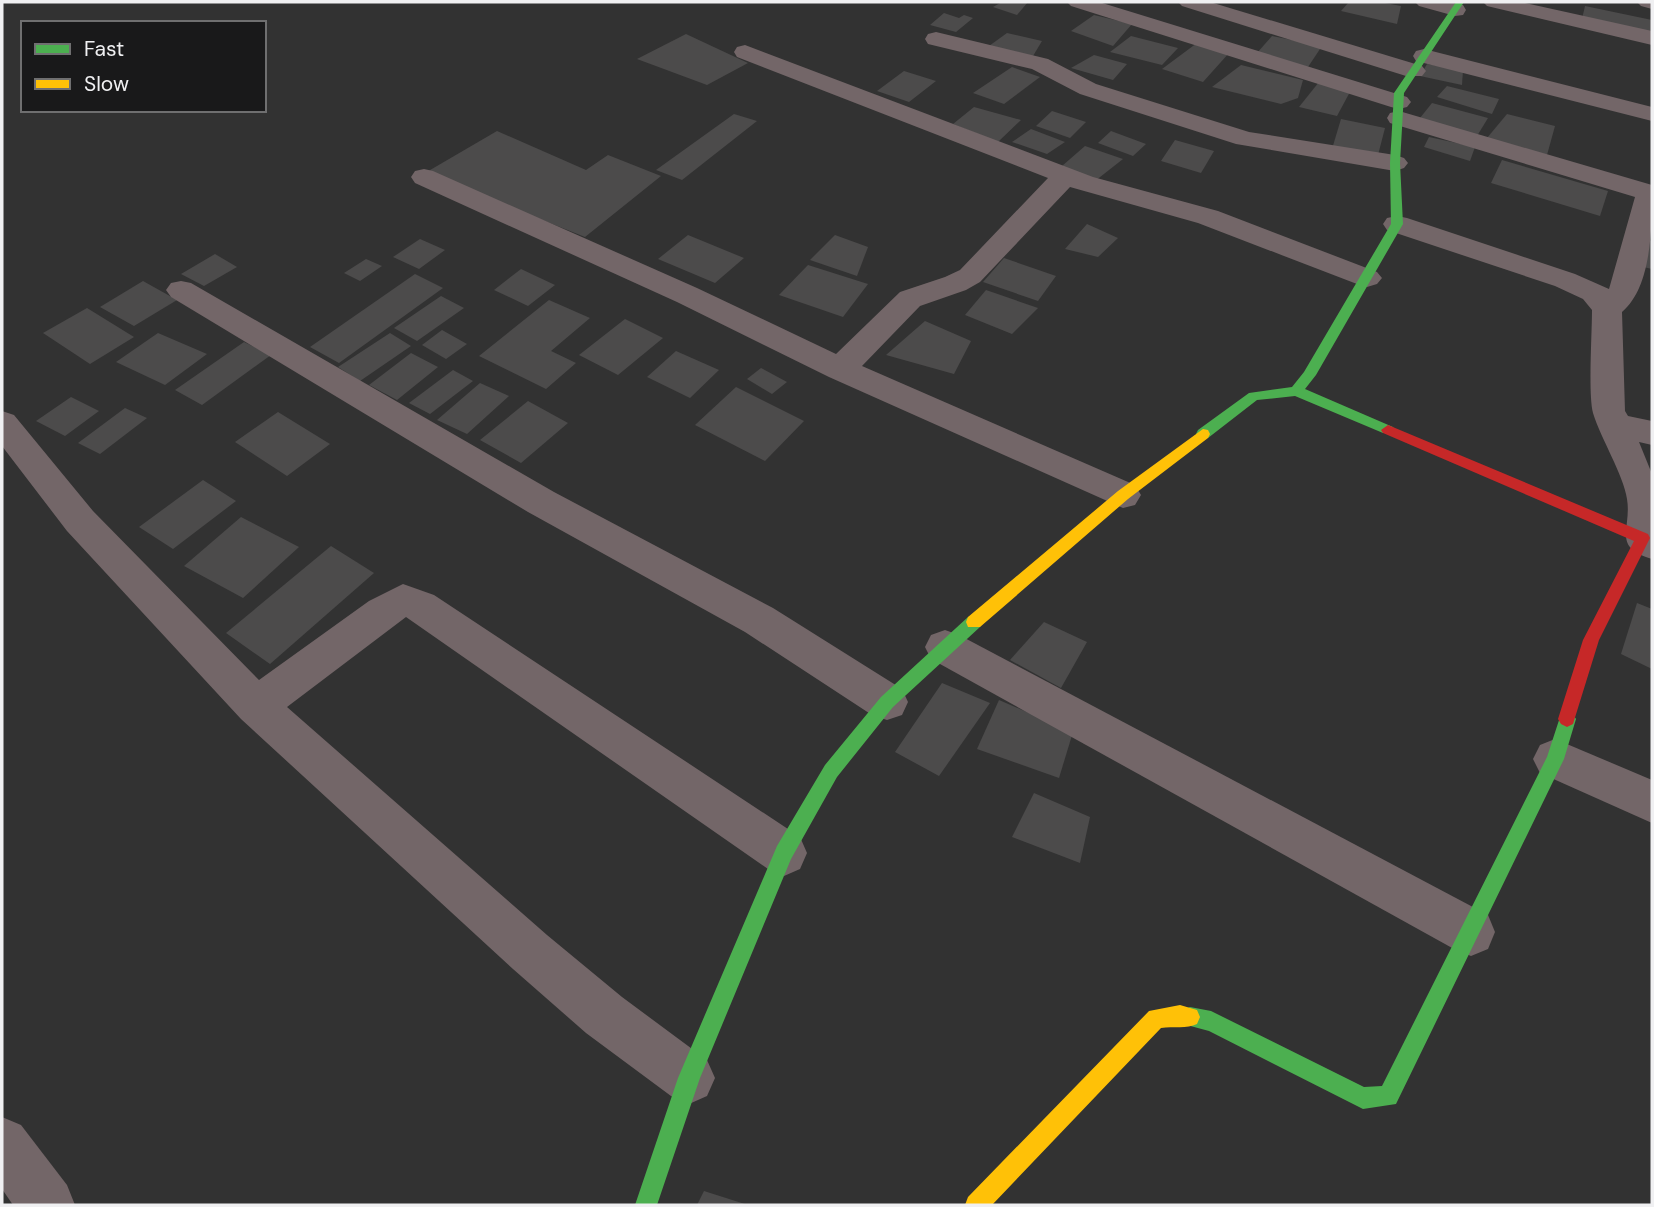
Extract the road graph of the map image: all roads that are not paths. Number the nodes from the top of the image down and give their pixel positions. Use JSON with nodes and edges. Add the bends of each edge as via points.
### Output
{"nodes":[{"id":1,"x":1078,"y":2,"type":"edge"},
{"id":2,"x":1189,"y":2,"type":"edge"},
{"id":3,"x":1426,"y":2,"type":"edge"},
{"id":4,"x":1494,"y":2,"type":"edge"},
{"id":5,"x":1458,"y":6,"type":"edge"},
{"id":6,"x":1652,"y":38,"type":"edge"},
{"id":7,"x":936,"y":39,"type":"dead end"},
{"id":8,"x":745,"y":52,"type":"dead end"},
{"id":9,"x":1419,"y":63,"type":"junction"},
{"id":10,"x":1399,"y":110,"type":"junction"},
{"id":11,"x":1652,"y":114,"type":"edge"},
{"id":12,"x":1395,"y":163,"type":"junction"},
{"id":13,"x":1065,"y":176,"type":"junction"},
{"id":14,"x":424,"y":177,"type":"dead end"},
{"id":15,"x":1650,"y":203,"type":"edge"},
{"id":16,"x":1398,"y":224,"type":"junction"},
{"id":17,"x":1367,"y":278,"type":"junction"},
{"id":18,"x":181,"y":290,"type":"dead end"},
{"id":19,"x":1593,"y":292,"type":"junction"},
{"id":20,"x":840,"y":369,"type":"junction"},
{"id":21,"x":1296,"y":390,"type":"junction"},
{"id":22,"x":2,"y":423,"type":"edge"},
{"id":23,"x":1614,"y":425,"type":"junction"},
{"id":24,"x":1652,"y":433,"type":"edge"},
{"id":25,"x":1124,"y":495,"type":"junction"},
{"id":26,"x":1648,"y":542,"type":"edge"},
{"id":27,"x":945,"y":647,"type":"junction"},
{"id":28,"x":887,"y":702,"type":"junction"},
{"id":29,"x":256,"y":706,"type":"junction"},
{"id":30,"x":1555,"y":759,"type":"junction"},
{"id":31,"x":1652,"y":802,"type":"edge"},
{"id":32,"x":784,"y":853,"type":"junction"},
{"id":33,"x":1471,"y":932,"type":"junction"},
{"id":34,"x":689,"y":1078,"type":"junction"},
{"id":35,"x":2,"y":1144,"type":"edge"},
{"id":36,"x":47,"y":1205,"type":"edge"},
{"id":37,"x":646,"y":1205,"type":"edge"},
{"id":38,"x":976,"y":1205,"type":"edge"}],
"edges":[{"from":1,"to":10,"type":"street"},
{"from":2,"to":9,"type":"street"},
{"from":3,"to":5,"type":"street"},
{"from":4,"to":6,"type":"street"},
{"from":5,"to":9,"type":"street"},
{"from":7,"to":12,"type":"street","via":[[1040,64],[1088,89],[1245,139]]},
{"from":8,"to":13,"type":"street"},
{"from":9,"to":10,"type":"street","via":[[1399,93]]},
{"from":9,"to":11,"type":"street"},
{"from":10,"to":12,"type":"street"},
{"from":10,"to":15,"type":"street","via":[[1628,183],[1641,188]]},
{"from":12,"to":16,"type":"street"},
{"from":13,"to":17,"type":"street","via":[[1208,217]]},
{"from":13,"to":20,"type":"street","via":[[970,276],[953,287],[910,299]]},
{"from":14,"to":20,"type":"street"},
{"from":15,"to":19,"type":"street","via":[[1620,297],[1612,305]]},
{"from":16,"to":17,"type":"street"},
{"from":16,"to":19,"type":"street"},
{"from":17,"to":21,"type":"street"},
{"from":18,"to":28,"type":"street","via":[[541,502],[759,620]]},
{"from":19,"to":23,"type":"street","via":[[1607,309],[1609,411]]},
{"from":20,"to":25,"type":"street"},
{"from":21,"to":25,"type":"street","via":[[1254,396]]},
{"from":21,"to":26,"type":"street"},
{"from":22,"to":29,"type":"street","via":[[80,521]]},
{"from":23,"to":24,"type":"street"},
{"from":23,"to":26,"type":"street","via":[[1645,499]]},
{"from":25,"to":27,"type":"street"},
{"from":26,"to":30,"type":"street","via":[[1591,640]]},
{"from":27,"to":28,"type":"street"},
{"from":27,"to":33,"type":"street"},
{"from":28,"to":32,"type":"street","via":[[831,771]]},
{"from":29,"to":32,"type":"street","via":[[403,600],[420,606]]},
{"from":29,"to":34,"type":"street","via":[[530,952]]},
{"from":30,"to":31,"type":"street"},
{"from":30,"to":33,"type":"street"},
{"from":32,"to":34,"type":"street"},
{"from":33,"to":38,"type":"street","via":[[1388,1096],[1363,1098],[1211,1021],[1180,1015],[1156,1018]]},
{"from":34,"to":37,"type":"street"},
{"from":35,"to":36,"type":"street"}]}
